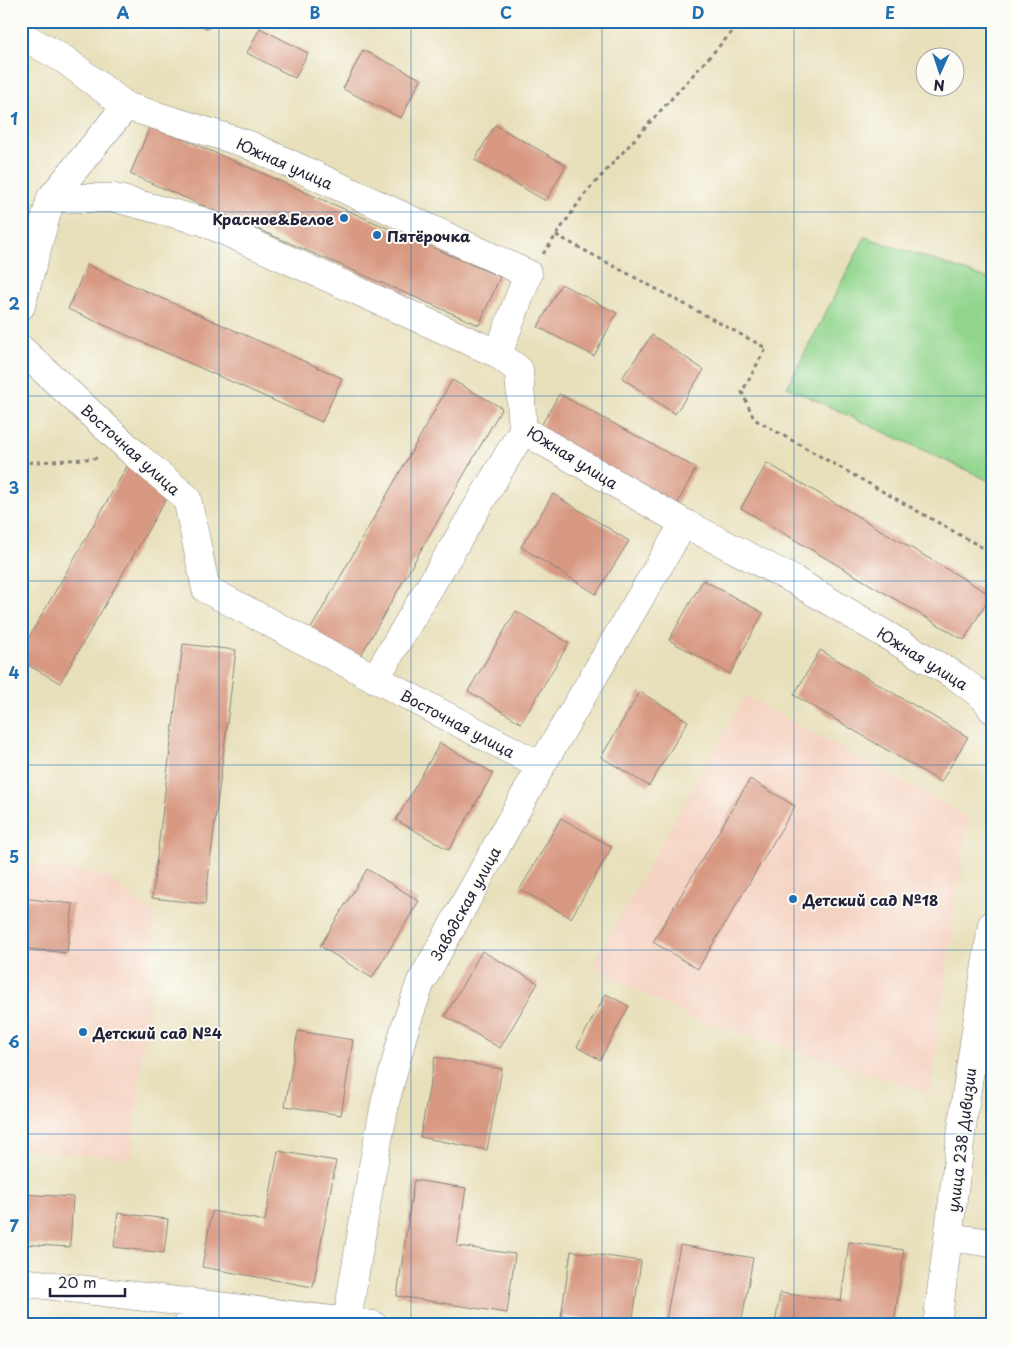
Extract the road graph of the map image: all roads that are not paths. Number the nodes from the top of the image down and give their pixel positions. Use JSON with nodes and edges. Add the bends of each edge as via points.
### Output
{"nodes":[{"id":1,"x":21,"y":35,"type":"edge"},
{"id":2,"x":126,"y":106,"type":"junction"},
{"id":3,"x":51,"y":198,"type":"junction"},
{"id":4,"x":21,"y":306,"type":"edge"},
{"id":5,"x":21,"y":349,"type":"edge"},
{"id":6,"x":498,"y":354,"type":"junction"},
{"id":7,"x":523,"y":430,"type":"junction"},
{"id":8,"x":684,"y":523,"type":"junction"},
{"id":9,"x":374,"y":679,"type":"junction"},
{"id":10,"x":992,"y":709,"type":"edge"},
{"id":11,"x":541,"y":766,"type":"junction"},
{"id":12,"x":992,"y":925,"type":"edge"},
{"id":13,"x":949,"y":1236,"type":"junction"},
{"id":14,"x":992,"y":1243,"type":"edge"},
{"id":15,"x":21,"y":1282,"type":"edge"},
{"id":16,"x":190,"y":1314,"type":"edge"},
{"id":17,"x":360,"y":1323,"type":"edge"},
{"id":18,"x":937,"y":1325,"type":"edge"}],
"edges":[{"from":1,"to":2,"type":"street","name":"Южная улица","via":[[65,60]]},
{"from":2,"to":3,"type":"street"},
{"from":2,"to":6,"type":"street","name":"Южная улица","via":[[247,144],[528,274]]},
{"from":3,"to":4,"type":"street"},
{"from":3,"to":6,"type":"street","name":"Южная улица","via":[[115,198],[202,221]]},
{"from":5,"to":9,"type":"street","name":"Восточная улица","via":[[187,498],[206,589]]},
{"from":6,"to":7,"type":"street","name":"Южная улица","via":[[519,370]]},
{"from":7,"to":8,"type":"street","name":"Южная улица"},
{"from":7,"to":9,"type":"street"},
{"from":8,"to":10,"type":"street","name":"Южная улица","via":[[792,579],[957,677],[986,699]]},
{"from":8,"to":11,"type":"street","name":"Заводская улица"},
{"from":9,"to":11,"type":"street","name":"Восточная улица"},
{"from":11,"to":17,"type":"street","name":"Заводская улица","via":[[420,984],[405,1026],[371,1176]]},
{"from":12,"to":13,"type":"street","name":"улица 238 Дивизии"},
{"from":13,"to":14,"type":"street"},
{"from":13,"to":18,"type":"street","name":"улица 238 Дивизии"},
{"from":15,"to":16,"type":"street"},
{"from":16,"to":17,"type":"street"}]}
